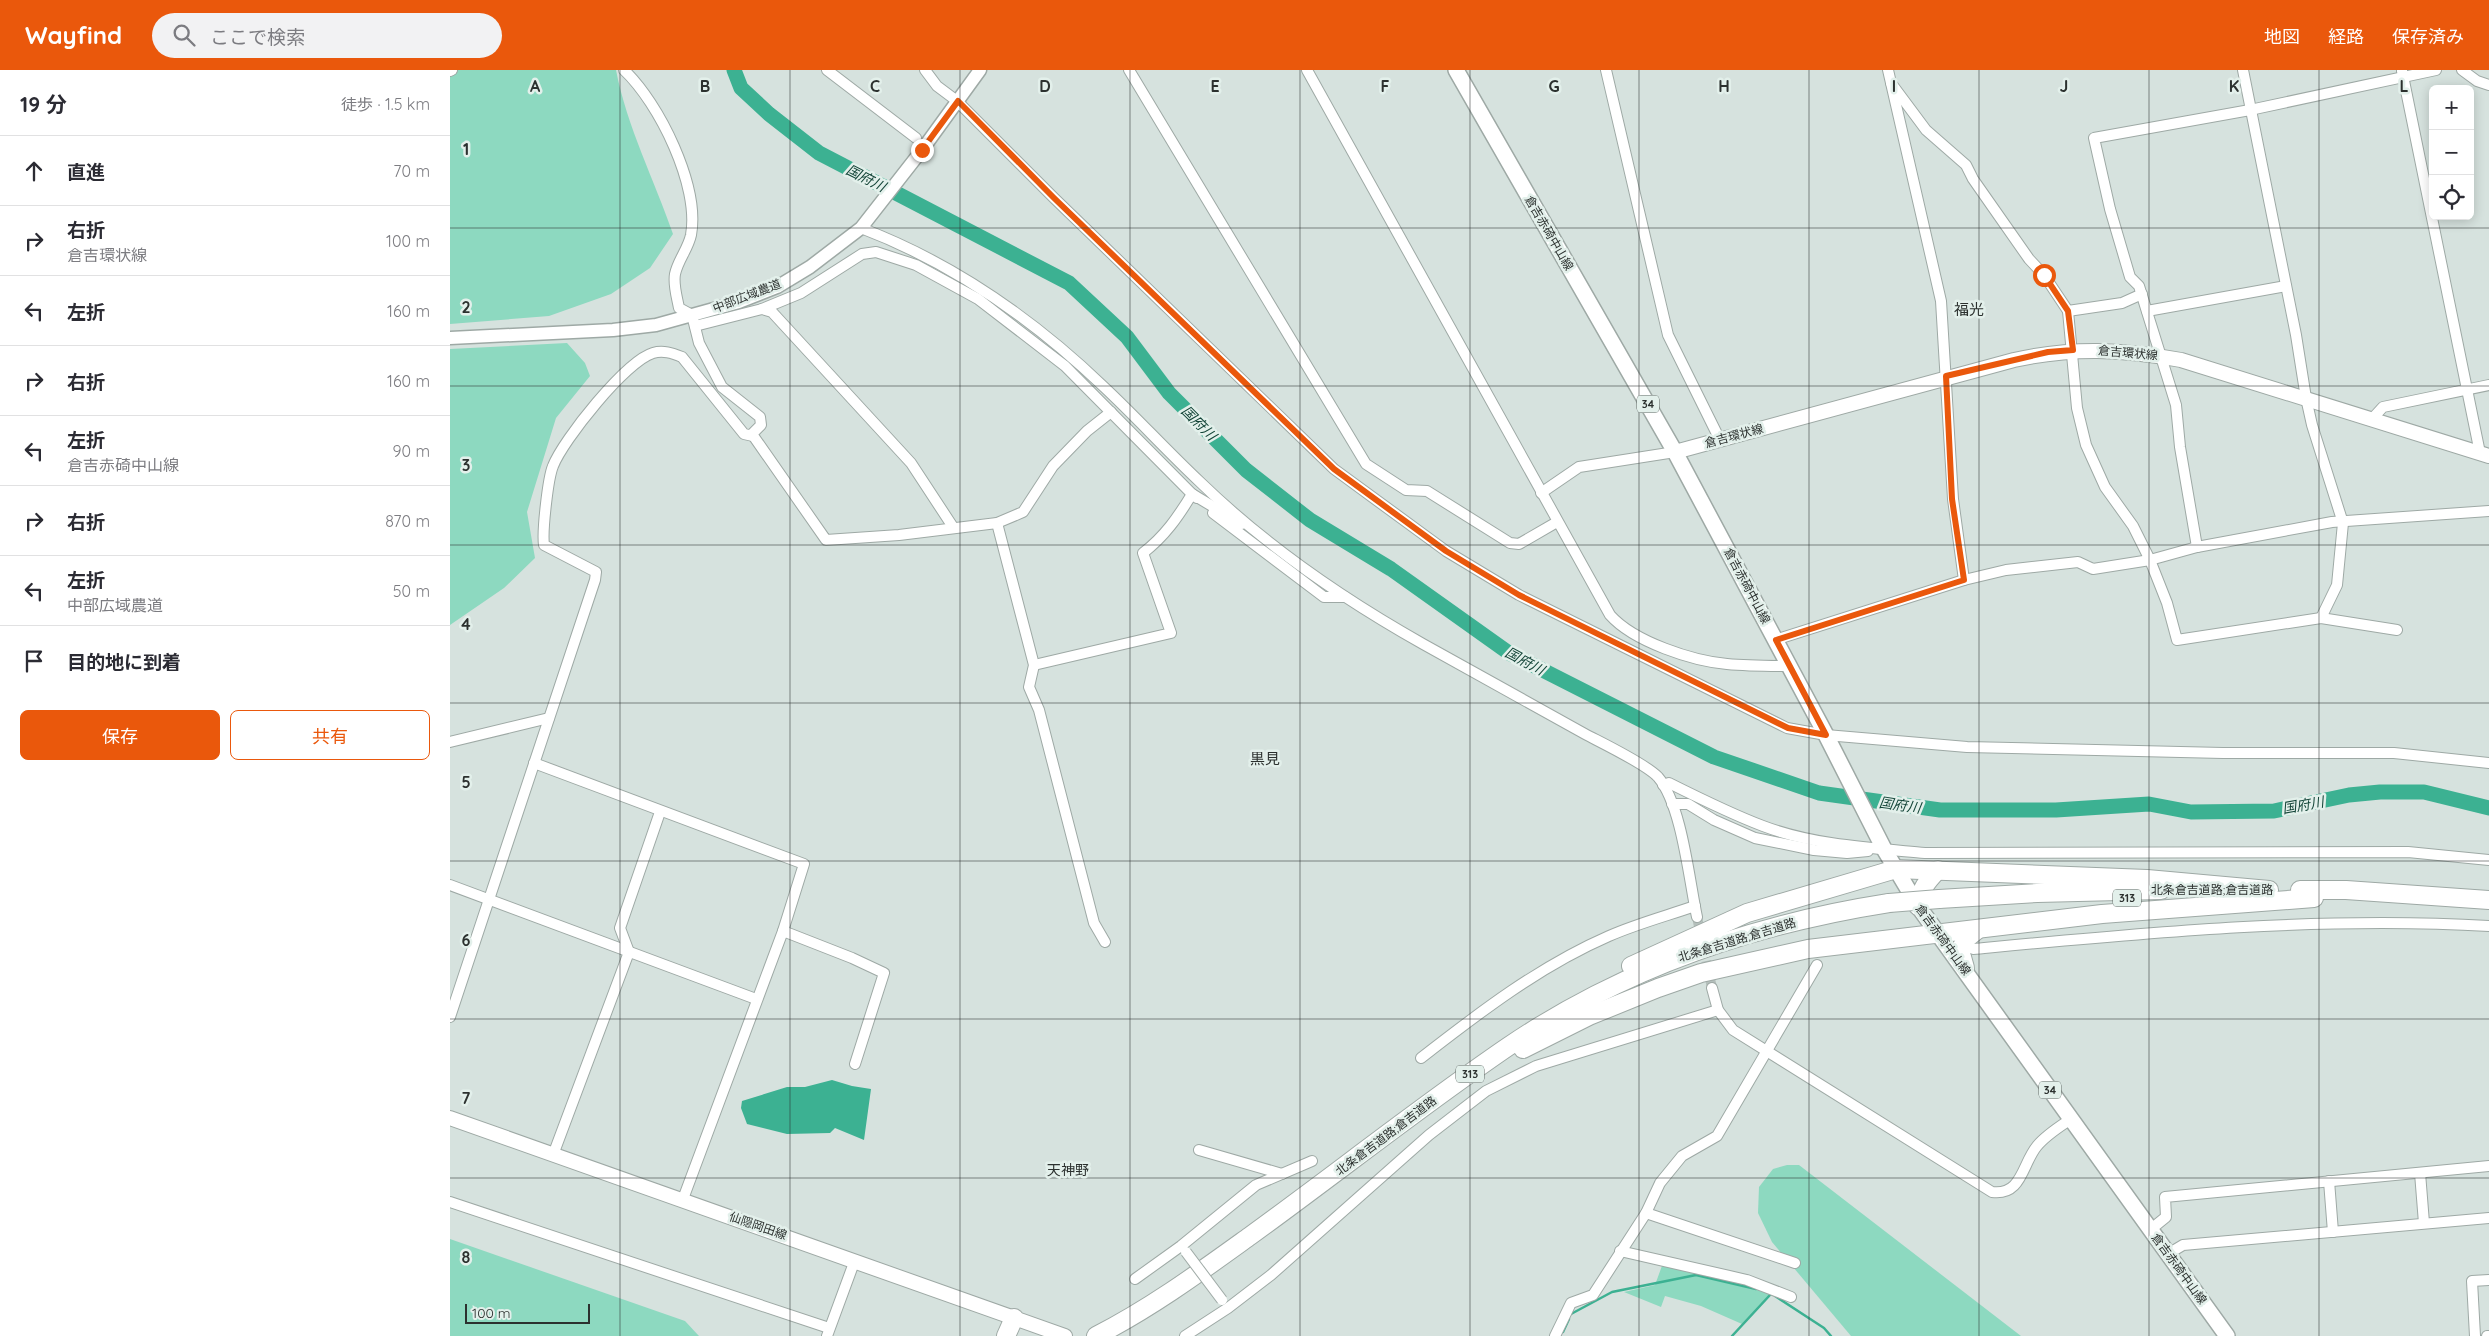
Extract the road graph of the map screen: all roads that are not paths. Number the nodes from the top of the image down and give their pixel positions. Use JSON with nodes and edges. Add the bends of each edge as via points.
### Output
{"nodes":[{"id":1,"x":624,"y":70,"type":"edge"},
{"id":2,"x":827,"y":70,"type":"edge"},
{"id":3,"x":926,"y":70,"type":"edge"},
{"id":4,"x":980,"y":70,"type":"edge"},
{"id":5,"x":1129,"y":70,"type":"edge"},
{"id":6,"x":1306,"y":70,"type":"edge"},
{"id":7,"x":1456,"y":70,"type":"edge"},
{"id":8,"x":1606,"y":70,"type":"edge"},
{"id":9,"x":1888,"y":70,"type":"edge"},
{"id":10,"x":2242,"y":70,"type":"edge"},
{"id":11,"x":2436,"y":70,"type":"edge"},
{"id":12,"x":2462,"y":70,"type":"edge"},
{"id":13,"x":2402,"y":73,"type":"edge"},
{"id":14,"x":1890,"y":83,"type":"junction"},
{"id":15,"x":2489,"y":85,"type":"edge"},
{"id":16,"x":955,"y":104,"type":"junction"},
{"id":17,"x":2250,"y":110,"type":"junction"},
{"id":18,"x":916,"y":138,"type":"dead end"},
{"id":19,"x":861,"y":228,"type":"junction"},
{"id":20,"x":2286,"y":286,"type":"junction"},
{"id":21,"x":2142,"y":294,"type":"junction"},
{"id":22,"x":762,"y":309,"type":"junction"},
{"id":23,"x":2068,"y":311,"type":"junction"},
{"id":24,"x":2147,"y":312,"type":"junction"},
{"id":25,"x":693,"y":321,"type":"junction"},
{"id":26,"x":450,"y":338,"type":"edge"},
{"id":27,"x":2073,"y":350,"type":"junction"},
{"id":28,"x":2159,"y":356,"type":"junction"},
{"id":29,"x":1946,"y":376,"type":"junction"},
{"id":30,"x":2489,"y":385,"type":"edge"},
{"id":31,"x":2466,"y":390,"type":"junction"},
{"id":32,"x":2306,"y":398,"type":"junction"},
{"id":33,"x":1111,"y":412,"type":"junction"},
{"id":34,"x":2372,"y":419,"type":"junction"},
{"id":35,"x":754,"y":436,"type":"junction"},
{"id":36,"x":1720,"y":440,"type":"junction"},
{"id":37,"x":1675,"y":452,"type":"junction"},
{"id":38,"x":2484,"y":454,"type":"edge"},
{"id":39,"x":1541,"y":493,"type":"junction"},
{"id":40,"x":1192,"y":494,"type":"junction"},
{"id":41,"x":2489,"y":511,"type":"edge"},
{"id":42,"x":1557,"y":522,"type":"junction"},
{"id":43,"x":998,"y":523,"type":"junction"},
{"id":44,"x":2343,"y":523,"type":"junction"},
{"id":45,"x":1250,"y":526,"type":"junction"},
{"id":46,"x":953,"y":527,"type":"junction"},
{"id":47,"x":2197,"y":547,"type":"junction"},
{"id":48,"x":2150,"y":560,"type":"junction"},
{"id":49,"x":1964,"y":580,"type":"junction"},
{"id":50,"x":1346,"y":597,"type":"junction"},
{"id":51,"x":2321,"y":618,"type":"junction"},
{"id":52,"x":2397,"y":630,"type":"dead end"},
{"id":53,"x":1776,"y":640,"type":"junction"},
{"id":54,"x":1034,"y":665,"type":"junction"},
{"id":55,"x":1790,"y":666,"type":"junction"},
{"id":56,"x":548,"y":718,"type":"junction"},
{"id":57,"x":1828,"y":739,"type":"junction"},
{"id":58,"x":450,"y":742,"type":"edge"},
{"id":59,"x":534,"y":763,"type":"junction"},
{"id":60,"x":2489,"y":763,"type":"edge"},
{"id":61,"x":1662,"y":785,"type":"junction"},
{"id":62,"x":1672,"y":804,"type":"junction"},
{"id":63,"x":660,"y":812,"type":"junction"},
{"id":64,"x":1882,"y":845,"type":"junction"},
{"id":65,"x":2489,"y":860,"type":"edge"},
{"id":66,"x":1896,"y":869,"type":"junction"},
{"id":67,"x":1938,"y":870,"type":"junction"},
{"id":68,"x":450,"y":886,"type":"edge"},
{"id":69,"x":2269,"y":890,"type":"junction"},
{"id":70,"x":2314,"y":898,"type":"junction"},
{"id":71,"x":489,"y":899,"type":"junction"},
{"id":72,"x":2489,"y":900,"type":"edge"},
{"id":73,"x":1940,"y":903,"type":"junction"},
{"id":74,"x":1694,"y":906,"type":"junction"},
{"id":75,"x":1918,"y":906,"type":"junction"},
{"id":76,"x":2489,"y":908,"type":"edge"},
{"id":77,"x":1697,"y":917,"type":"tunnel mouth"},
{"id":78,"x":2489,"y":926,"type":"edge"},
{"id":79,"x":1977,"y":930,"type":"junction"},
{"id":80,"x":783,"y":931,"type":"junction"},
{"id":81,"x":1938,"y":934,"type":"junction"},
{"id":82,"x":1105,"y":942,"type":"dead end"},
{"id":83,"x":1973,"y":949,"type":"dead end"},
{"id":84,"x":629,"y":952,"type":"junction"},
{"id":85,"x":1817,"y":965,"type":"dead end"},
{"id":86,"x":1964,"y":968,"type":"junction"},
{"id":87,"x":1712,"y":988,"type":"tunnel mouth"},
{"id":88,"x":756,"y":999,"type":"junction"},
{"id":89,"x":1718,"y":1010,"type":"junction"},
{"id":90,"x":450,"y":1017,"type":"edge"},
{"id":91,"x":1513,"y":1049,"type":"junction"},
{"id":92,"x":1764,"y":1052,"type":"junction"},
{"id":93,"x":1421,"y":1058,"type":"dead end"},
{"id":94,"x":855,"y":1064,"type":"dead end"},
{"id":95,"x":450,"y":1118,"type":"edge"},
{"id":96,"x":2071,"y":1119,"type":"junction"},
{"id":97,"x":1199,"y":1150,"type":"dead end"},
{"id":98,"x":553,"y":1155,"type":"junction"},
{"id":99,"x":1312,"y":1161,"type":"dead end"},
{"id":100,"x":2489,"y":1166,"type":"edge"},
{"id":101,"x":2420,"y":1173,"type":"junction"},
{"id":102,"x":1282,"y":1174,"type":"junction"},
{"id":103,"x":2329,"y":1182,"type":"junction"},
{"id":104,"x":683,"y":1199,"type":"junction"},
{"id":105,"x":450,"y":1202,"type":"edge"},
{"id":106,"x":1646,"y":1213,"type":"junction"},
{"id":107,"x":2489,"y":1218,"type":"edge"},
{"id":108,"x":2424,"y":1223,"type":"junction"},
{"id":109,"x":2150,"y":1230,"type":"junction"},
{"id":110,"x":2333,"y":1232,"type":"junction"},
{"id":111,"x":1184,"y":1249,"type":"junction"},
{"id":112,"x":1620,"y":1251,"type":"junction"},
{"id":113,"x":2168,"y":1254,"type":"junction"},
{"id":114,"x":855,"y":1260,"type":"junction"},
{"id":115,"x":1795,"y":1263,"type":"dead end"},
{"id":116,"x":1135,"y":1279,"type":"dead end"},
{"id":117,"x":2489,"y":1280,"type":"edge"},
{"id":118,"x":1791,"y":1297,"type":"dead end"},
{"id":119,"x":1225,"y":1304,"type":"junction"},
{"id":120,"x":1014,"y":1318,"type":"junction"},
{"id":121,"x":828,"y":1332,"type":"edge"},
{"id":122,"x":1006,"y":1336,"type":"edge"},
{"id":123,"x":1065,"y":1336,"type":"edge"},
{"id":124,"x":1096,"y":1336,"type":"edge"},
{"id":125,"x":1112,"y":1336,"type":"edge"},
{"id":126,"x":1185,"y":1336,"type":"edge"},
{"id":127,"x":1555,"y":1336,"type":"edge"},
{"id":128,"x":2227,"y":1336,"type":"edge"},
{"id":129,"x":2475,"y":1336,"type":"edge"}],
"edges":[{"from":1,"to":25,"type":"street","via":[[656,109],[681,163],[692,211],[691,234],[675,273],[674,285],[679,308]]},
{"from":2,"to":18,"type":"street"},
{"from":3,"to":16,"type":"street"},
{"from":4,"to":16,"type":"street","name":"中部広域農道"},
{"from":5,"to":42,"type":"street","via":[[1366,464],[1406,490],[1427,492],[1510,543],[1519,544]]},
{"from":6,"to":39,"type":"street"},
{"from":7,"to":37,"type":"main road","name":"倉吉赤碕中山線","number":"34"},
{"from":8,"to":36,"type":"street","via":[[1668,334]]},
{"from":9,"to":14,"type":"street"},
{"from":10,"to":17,"type":"street"},
{"from":11,"to":13,"type":"street"},
{"from":12,"to":15,"type":"street"},
{"from":13,"to":17,"type":"street"},
{"from":13,"to":31,"type":"street"},
{"from":14,"to":23,"type":"street","via":[[1926,130],[1966,165]]},
{"from":14,"to":29,"type":"street","via":[[1941,301]]},
{"from":16,"to":19,"type":"street","name":"中部広域農道"},
{"from":16,"to":57,"type":"street","via":[[1342,475],[1446,551],[1519,595],[1788,728]]},
{"from":17,"to":20,"type":"street"},
{"from":17,"to":21,"type":"street","via":[[2094,138],[2130,277],[2140,286]]},
{"from":19,"to":25,"type":"street","name":"中部広域農道","via":[[777,287]]},
{"from":19,"to":45,"type":"street","via":[[934,260],[986,290],[1054,342]]},
{"from":20,"to":24,"type":"street"},
{"from":20,"to":32,"type":"street"},
{"from":21,"to":23,"type":"street","via":[[2122,303]]},
{"from":21,"to":24,"type":"street"},
{"from":22,"to":25,"type":"street"},
{"from":22,"to":33,"type":"street","via":[[801,293],[862,254],[876,252],[916,265],[978,299],[1065,366]]},
{"from":22,"to":46,"type":"street","via":[[772,312],[911,463]]},
{"from":23,"to":27,"type":"street"},
{"from":24,"to":28,"type":"street"},
{"from":25,"to":26,"type":"street","name":"中部広域農道","via":[[612,330]]},
{"from":25,"to":35,"type":"street","via":[[699,343],[722,386],[760,417],[761,425],[752,434]]},
{"from":27,"to":28,"type":"main road","name":"倉吉環状線","via":[[2109,350]]},
{"from":27,"to":29,"type":"main road","name":"倉吉環状線","via":[[2048,352]]},
{"from":27,"to":48,"type":"street","via":[[2077,408],[2086,445],[2105,487],[2133,526]]},
{"from":28,"to":32,"type":"main road","name":"倉吉環状線"},
{"from":28,"to":47,"type":"street","via":[[2176,405]]},
{"from":29,"to":36,"type":"main road","name":"倉吉環状線"},
{"from":29,"to":49,"type":"street","via":[[1952,499]]},
{"from":30,"to":31,"type":"street"},
{"from":31,"to":34,"type":"street","via":[[2383,407]]},
{"from":31,"to":38,"type":"street"},
{"from":32,"to":34,"type":"main road","name":"倉吉環状線"},
{"from":32,"to":44,"type":"street"},
{"from":33,"to":40,"type":"street"},
{"from":33,"to":43,"type":"street","via":[[1053,466],[1023,512]]},
{"from":34,"to":38,"type":"main road","name":"倉吉環状線"},
{"from":35,"to":46,"type":"street","via":[[826,540]]},
{"from":35,"to":56,"type":"street","via":[[744,434],[682,357],[668,352],[652,353],[636,363],[605,392],[562,446],[552,467],[544,545],[596,572]]},
{"from":36,"to":37,"type":"main road","name":"倉吉環状線"},
{"from":37,"to":39,"type":"street","via":[[1579,468]]},
{"from":37,"to":53,"type":"main road","name":"倉吉赤碕中山線","number":"34"},
{"from":39,"to":42,"type":"street"},
{"from":40,"to":45,"type":"street","via":[[1228,517]]},
{"from":40,"to":50,"type":"street","via":[[1222,522],[1324,597]]},
{"from":40,"to":54,"type":"street","via":[[1177,519],[1144,553],[1171,633]]},
{"from":41,"to":44,"type":"street"},
{"from":42,"to":55,"type":"street","via":[[1610,615],[1636,634],[1693,658],[1727,664]]},
{"from":43,"to":46,"type":"street"},
{"from":43,"to":54,"type":"street"},
{"from":44,"to":47,"type":"street","via":[[2332,522]]},
{"from":44,"to":51,"type":"street","via":[[2337,585]]},
{"from":45,"to":50,"type":"street"},
{"from":47,"to":48,"type":"street"},
{"from":48,"to":49,"type":"street","via":[[2093,569],[2078,562],[2006,570]]},
{"from":48,"to":51,"type":"street","via":[[2177,640]]},
{"from":49,"to":53,"type":"street"},
{"from":50,"to":61,"type":"street","via":[[1418,642],[1616,750],[1657,776]]},
{"from":51,"to":52,"type":"street"},
{"from":53,"to":55,"type":"main road","name":"倉吉赤碕中山線","number":"34"},
{"from":54,"to":82,"type":"street","via":[[1029,687],[1039,710],[1094,923]]},
{"from":55,"to":57,"type":"main road","name":"倉吉赤碕中山線","number":"34"},
{"from":56,"to":58,"type":"street"},
{"from":56,"to":59,"type":"street"},
{"from":57,"to":60,"type":"street","via":[[2112,752],[2394,752]]},
{"from":57,"to":64,"type":"main road","name":"倉吉赤碕中山線","number":"34"},
{"from":59,"to":63,"type":"street"},
{"from":59,"to":71,"type":"street"},
{"from":61,"to":62,"type":"street"},
{"from":61,"to":64,"type":"street","via":[[1669,783],[1764,826],[1812,839]]},
{"from":62,"to":64,"type":"street","via":[[1688,804],[1714,820],[1755,838],[1814,850],[1847,853]]},
{"from":62,"to":74,"type":"street"},
{"from":63,"to":80,"type":"street","via":[[804,864]]},
{"from":63,"to":84,"type":"street","via":[[620,928]]},
{"from":64,"to":65,"type":"street","via":[[1925,853],[2408,852]]},
{"from":64,"to":66,"type":"main road","name":"倉吉赤碕中山線","number":"34"},
{"from":66,"to":67,"type":"highway"},
{"from":66,"to":75,"type":"main road","name":"倉吉赤碕中山線","number":"34"},
{"from":66,"to":91,"type":"highway","via":[[1747,913],[1652,955],[1556,1008]]},
{"from":67,"to":69,"type":"highway","via":[[2146,878]]},
{"from":67,"to":75,"type":"highway","via":[[1919,894]]},
{"from":68,"to":71,"type":"street"},
{"from":69,"to":72,"type":"highway","name":"北条倉吉道路;倉吉道路","number":"313","via":[[2346,890]]},
{"from":69,"to":73,"type":"highway","name":"北条倉吉道路;倉吉道路","number":"313","via":[[2037,893]]},
{"from":70,"to":73,"type":"highway","name":"北条倉吉道路;倉吉道路","number":"313","via":[[2170,897]]},
{"from":70,"to":76,"type":"highway","name":"北条倉吉道路;倉吉道路","number":"313"},
{"from":70,"to":79,"type":"highway","via":[[2102,914]]},
{"from":71,"to":84,"type":"street"},
{"from":71,"to":90,"type":"street"},
{"from":73,"to":91,"type":"highway","name":"北条倉吉道路;倉吉道路","number":"313","bridge":true,"via":[[1835,912],[1785,923],[1692,952],[1608,989]]},
{"from":74,"to":77,"type":"street"},
{"from":74,"to":93,"type":"street","via":[[1608,937],[1568,957],[1481,1011]]},
{"from":75,"to":81,"type":"main road","name":"倉吉赤碕中山線","number":"34"},
{"from":78,"to":83,"type":"street","via":[[2328,922],[2141,933]]},
{"from":79,"to":81,"type":"highway"},
{"from":79,"to":86,"type":"highway","via":[[1966,939],[1960,950]]},
{"from":80,"to":88,"type":"street"},
{"from":80,"to":94,"type":"street","via":[[884,973]]},
{"from":81,"to":86,"type":"main road","name":"倉吉赤碕中山線","number":"34"},
{"from":81,"to":91,"type":"highway","via":[[1808,949],[1701,973],[1626,999]]},
{"from":84,"to":88,"type":"street"},
{"from":84,"to":98,"type":"street"},
{"from":85,"to":92,"type":"street"},
{"from":86,"to":96,"type":"main road","name":"倉吉赤碕中山線","number":"34"},
{"from":87,"to":89,"type":"street"},
{"from":88,"to":104,"type":"street"},
{"from":89,"to":92,"type":"street","via":[[1733,1030]]},
{"from":89,"to":119,"type":"street","via":[[1536,1066],[1486,1091],[1429,1135],[1271,1275]]},
{"from":91,"to":124,"type":"highway","name":"北条倉吉道路;倉吉道路","number":"313","via":[[1209,1266],[1138,1313]]},
{"from":91,"to":125,"type":"highway","name":"北条倉吉道路;倉吉道路","number":"313","via":[[1213,1272]]},
{"from":92,"to":96,"type":"street","via":[[1992,1192],[2003,1194],[2010,1190],[2036,1147]]},
{"from":92,"to":106,"type":"street","via":[[1717,1136],[1682,1156],[1660,1183]]},
{"from":95,"to":98,"type":"main road","name":"仙隠岡田線"},
{"from":96,"to":109,"type":"main road","name":"倉吉赤碕中山線","number":"34"},
{"from":97,"to":102,"type":"street"},
{"from":98,"to":104,"type":"main road","name":"仙隠岡田線"},
{"from":99,"to":102,"type":"street"},
{"from":100,"to":101,"type":"street"},
{"from":101,"to":103,"type":"street"},
{"from":101,"to":108,"type":"street"},
{"from":102,"to":111,"type":"street","via":[[1256,1186]]},
{"from":103,"to":109,"type":"street","via":[[2165,1197],[2166,1217]]},
{"from":103,"to":110,"type":"street"},
{"from":104,"to":114,"type":"main road","name":"仙隠岡田線"},
{"from":105,"to":121,"type":"street"},
{"from":106,"to":112,"type":"street"},
{"from":106,"to":115,"type":"street"},
{"from":107,"to":108,"type":"street"},
{"from":108,"to":110,"type":"street"},
{"from":109,"to":113,"type":"main road","name":"倉吉赤碕中山線","number":"34"},
{"from":110,"to":113,"type":"street","via":[[2183,1245]]},
{"from":111,"to":116,"type":"street"},
{"from":111,"to":119,"type":"street","bridge":true},
{"from":112,"to":118,"type":"street","via":[[1747,1280]]},
{"from":112,"to":127,"type":"street","via":[[1593,1295],[1571,1303]]},
{"from":113,"to":128,"type":"main road","name":"倉吉赤碕中山線","number":"34"},
{"from":114,"to":120,"type":"main road","name":"仙隠岡田線"},
{"from":114,"to":121,"type":"street"},
{"from":117,"to":129,"type":"street","via":[[2472,1281]]},
{"from":119,"to":126,"type":"street"},
{"from":120,"to":122,"type":"highway"},
{"from":120,"to":123,"type":"main road","name":"仙隠岡田線"}]}
